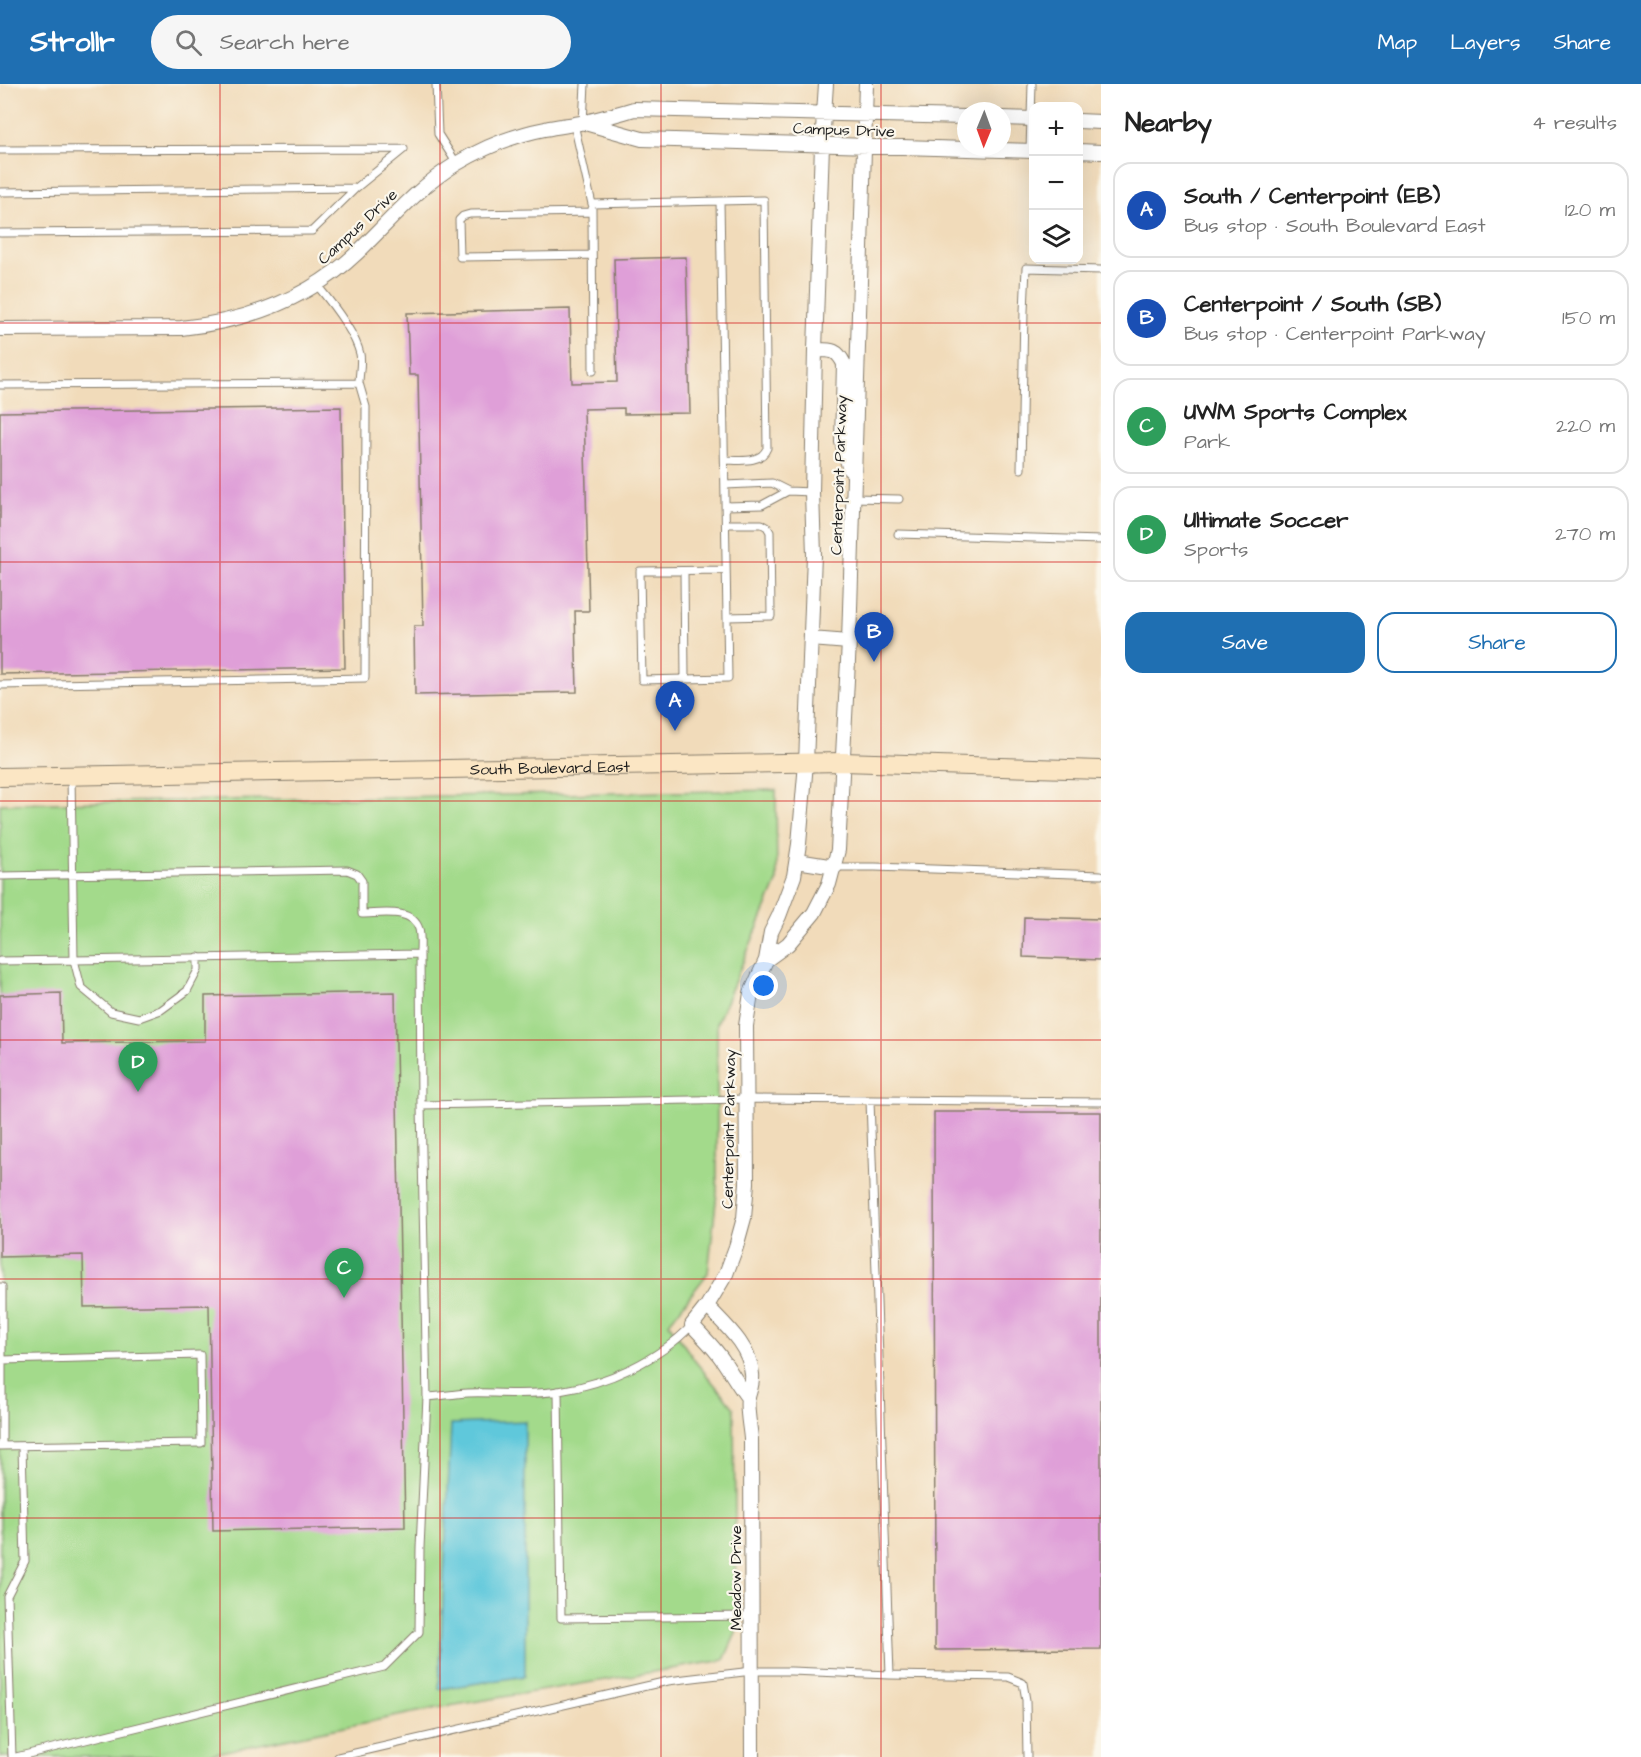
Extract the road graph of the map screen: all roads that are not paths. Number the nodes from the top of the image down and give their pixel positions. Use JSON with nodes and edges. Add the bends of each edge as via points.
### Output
{"nodes":[{"id":1,"x":436,"y":84,"type":"edge"},
{"id":2,"x":585,"y":84,"type":"edge"},
{"id":3,"x":826,"y":84,"type":"edge"},
{"id":4,"x":866,"y":84,"type":"edge"},
{"id":5,"x":1032,"y":84,"type":"edge"},
{"id":6,"x":1032,"y":102,"type":"edge"},
{"id":7,"x":825,"y":114,"type":"junction"},
{"id":8,"x":865,"y":114,"type":"junction"},
{"id":9,"x":957,"y":117,"type":"edge"},
{"id":10,"x":1011,"y":118,"type":"edge"},
{"id":11,"x":1029,"y":118,"type":"edge"},
{"id":12,"x":1083,"y":121,"type":"edge"},
{"id":13,"x":1101,"y":122,"type":"edge"},
{"id":14,"x":578,"y":124,"type":"junction"},
{"id":15,"x":822,"y":145,"type":"junction"},
{"id":16,"x":864,"y":146,"type":"junction"},
{"id":17,"x":0,"y":150,"type":"edge"},
{"id":18,"x":1029,"y":151,"type":"edge"},
{"id":19,"x":1083,"y":151,"type":"edge"},
{"id":20,"x":1101,"y":152,"type":"edge"},
{"id":21,"x":457,"y":164,"type":"junction"},
{"id":22,"x":356,"y":188,"type":"junction"},
{"id":23,"x":0,"y":192,"type":"edge"},
{"id":24,"x":720,"y":201,"type":"junction"},
{"id":25,"x":592,"y":208,"type":"junction"},
{"id":26,"x":0,"y":233,"type":"edge"},
{"id":27,"x":592,"y":255,"type":"junction"},
{"id":28,"x":1101,"y":270,"type":"edge"},
{"id":29,"x":316,"y":284,"type":"junction"},
{"id":30,"x":0,"y":329,"type":"edge"},
{"id":31,"x":815,"y":350,"type":"junction"},
{"id":32,"x":593,"y":371,"type":"dead end"},
{"id":33,"x":359,"y":382,"type":"junction"},
{"id":34,"x":0,"y":385,"type":"edge"},
{"id":35,"x":725,"y":460,"type":"junction"},
{"id":36,"x":1021,"y":469,"type":"dead end"},
{"id":37,"x":725,"y":485,"type":"junction"},
{"id":38,"x":788,"y":491,"type":"junction"},
{"id":39,"x":854,"y":491,"type":"junction"},
{"id":40,"x":812,"y":492,"type":"junction"},
{"id":41,"x":899,"y":499,"type":"dead end"},
{"id":42,"x":726,"y":506,"type":"junction"},
{"id":43,"x":726,"y":524,"type":"junction"},
{"id":44,"x":898,"y":534,"type":"dead end"},
{"id":45,"x":1101,"y":540,"type":"edge"},
{"id":46,"x":726,"y":570,"type":"junction"},
{"id":47,"x":684,"y":571,"type":"junction"},
{"id":48,"x":728,"y":617,"type":"junction"},
{"id":49,"x":811,"y":639,"type":"junction"},
{"id":50,"x":849,"y":642,"type":"junction"},
{"id":51,"x":686,"y":679,"type":"junction"},
{"id":52,"x":0,"y":686,"type":"edge"},
{"id":53,"x":843,"y":762,"type":"junction"},
{"id":54,"x":806,"y":763,"type":"junction"},
{"id":55,"x":1101,"y":770,"type":"edge"},
{"id":56,"x":71,"y":776,"type":"junction"},
{"id":57,"x":0,"y":777,"type":"edge"},
{"id":58,"x":797,"y":861,"type":"junction"},
{"id":59,"x":835,"y":867,"type":"junction"},
{"id":60,"x":72,"y":874,"type":"junction"},
{"id":61,"x":1101,"y":874,"type":"edge"},
{"id":62,"x":0,"y":876,"type":"edge"},
{"id":63,"x":420,"y":954,"type":"junction"},
{"id":64,"x":198,"y":957,"type":"junction"},
{"id":65,"x":74,"y":960,"type":"junction"},
{"id":66,"x":766,"y":960,"type":"junction"},
{"id":67,"x":0,"y":961,"type":"edge"},
{"id":68,"x":746,"y":1099,"type":"junction"},
{"id":69,"x":870,"y":1100,"type":"junction"},
{"id":70,"x":1101,"y":1102,"type":"edge"},
{"id":71,"x":421,"y":1105,"type":"junction"},
{"id":72,"x":0,"y":1287,"type":"edge"},
{"id":73,"x":707,"y":1306,"type":"junction"},
{"id":74,"x":692,"y":1325,"type":"junction"},
{"id":75,"x":2,"y":1360,"type":"junction"},
{"id":76,"x":558,"y":1391,"type":"junction"},
{"id":77,"x":427,"y":1397,"type":"junction"},
{"id":78,"x":748,"y":1398,"type":"junction"},
{"id":79,"x":1,"y":1446,"type":"edge"},
{"id":80,"x":22,"y":1446,"type":"junction"},
{"id":81,"x":752,"y":1616,"type":"junction"},
{"id":82,"x":752,"y":1671,"type":"junction"},
{"id":83,"x":890,"y":1675,"type":"junction"},
{"id":84,"x":14,"y":1757,"type":"edge"},
{"id":85,"x":338,"y":1757,"type":"edge"},
{"id":86,"x":752,"y":1757,"type":"edge"},
{"id":87,"x":1027,"y":1757,"type":"edge"}],
"edges":[{"from":1,"to":21,"type":"lane","via":[[438,134]]},
{"from":2,"to":14,"type":"lane"},
{"from":3,"to":7,"type":"street","name":"Centerpoint Parkway"},
{"from":4,"to":8,"type":"street","name":"Centerpoint Parkway"},
{"from":5,"to":6,"type":"lane"},
{"from":7,"to":8,"type":"street","name":"Campus Drive"},
{"from":7,"to":14,"type":"street","name":"Campus Drive","via":[[634,109]]},
{"from":7,"to":15,"type":"street","name":"Centerpoint Parkway"},
{"from":8,"to":9,"type":"street","name":"Campus Drive"},
{"from":8,"to":16,"type":"street","name":"Centerpoint Parkway"},
{"from":10,"to":11,"type":"street"},
{"from":12,"to":13,"type":"street"},
{"from":14,"to":15,"type":"street","name":"Campus Drive","via":[[642,140]]},
{"from":14,"to":21,"type":"street","name":"Campus Drive","via":[[518,136]]},
{"from":14,"to":25,"type":"lane"},
{"from":15,"to":16,"type":"street","name":"Campus Drive"},
{"from":15,"to":31,"type":"street","name":"Centerpoint Parkway"},
{"from":16,"to":18,"type":"street","name":"Campus Drive"},
{"from":16,"to":39,"type":"street","name":"Centerpoint Parkway"},
{"from":17,"to":22,"type":"lane","via":[[404,149]]},
{"from":19,"to":20,"type":"street"},
{"from":21,"to":29,"type":"street","name":"Campus Drive","via":[[418,192],[357,252]]},
{"from":22,"to":23,"type":"lane"},
{"from":22,"to":26,"type":"lane","via":[[312,231]]},
{"from":24,"to":25,"type":"lane"},
{"from":24,"to":35,"type":"lane"},
{"from":24,"to":35,"type":"lane","via":[[764,200],[767,448],[759,459]]},
{"from":25,"to":27,"type":"lane"},
{"from":25,"to":27,"type":"lane","via":[[470,214],[459,220],[460,257]]},
{"from":27,"to":32,"type":"lane"},
{"from":28,"to":36,"type":"lane","via":[[1026,268]]},
{"from":29,"to":30,"type":"street","name":"Campus Drive","via":[[265,310],[209,325]]},
{"from":29,"to":33,"type":"lane","via":[[355,340],[360,355]]},
{"from":31,"to":39,"type":"street","via":[[830,350],[844,364],[842,442]]},
{"from":31,"to":40,"type":"street","name":"Centerpoint Parkway"},
{"from":33,"to":34,"type":"lane"},
{"from":33,"to":52,"type":"lane","via":[[366,406],[365,678]]},
{"from":35,"to":37,"type":"lane"},
{"from":37,"to":38,"type":"lane","via":[[772,483]]},
{"from":37,"to":42,"type":"lane"},
{"from":38,"to":40,"type":"lane"},
{"from":38,"to":42,"type":"lane","via":[[762,505]]},
{"from":39,"to":41,"type":"lane"},
{"from":39,"to":50,"type":"street","name":"Centerpoint Parkway"},
{"from":40,"to":49,"type":"street","name":"Centerpoint Parkway"},
{"from":42,"to":43,"type":"lane"},
{"from":43,"to":46,"type":"lane"},
{"from":43,"to":48,"type":"lane","via":[[762,524],[770,532],[771,616]]},
{"from":44,"to":45,"type":"lane"},
{"from":46,"to":47,"type":"lane"},
{"from":46,"to":48,"type":"lane"},
{"from":47,"to":51,"type":"lane"},
{"from":47,"to":51,"type":"lane","via":[[640,572],[642,680]]},
{"from":48,"to":51,"type":"lane","via":[[728,678]]},
{"from":49,"to":50,"type":"street"},
{"from":49,"to":54,"type":"street","name":"Centerpoint Parkway"},
{"from":50,"to":53,"type":"street","name":"Centerpoint Parkway"},
{"from":53,"to":54,"type":"street","name":"South Boulevard East"},
{"from":53,"to":55,"type":"street","name":"South Boulevard East"},
{"from":53,"to":59,"type":"street","name":"Centerpoint Parkway"},
{"from":54,"to":56,"type":"street","name":"South Boulevard East"},
{"from":54,"to":58,"type":"street","name":"Centerpoint Parkway"},
{"from":56,"to":57,"type":"street","name":"South Boulevard East"},
{"from":56,"to":60,"type":"lane"},
{"from":58,"to":59,"type":"street"},
{"from":58,"to":66,"type":"street","name":"Centerpoint Parkway","via":[[771,932]]},
{"from":59,"to":61,"type":"lane"},
{"from":59,"to":66,"type":"street","name":"Centerpoint Parkway","via":[[814,913],[788,944]]},
{"from":60,"to":62,"type":"lane"},
{"from":60,"to":63,"type":"lane","via":[[347,870],[362,881],[362,914],[402,914],[414,919],[419,930]]},
{"from":60,"to":65,"type":"lane"},
{"from":63,"to":64,"type":"lane"},
{"from":63,"to":71,"type":"lane"},
{"from":64,"to":65,"type":"lane"},
{"from":64,"to":65,"type":"lane","via":[[198,970],[187,991],[161,1010],[139,1018],[111,1012],[81,987]]},
{"from":65,"to":67,"type":"lane"},
{"from":66,"to":68,"type":"street","name":"Centerpoint Parkway","via":[[747,1011]]},
{"from":68,"to":69,"type":"lane"},
{"from":68,"to":71,"type":"lane"},
{"from":68,"to":73,"type":"street","name":"Centerpoint Parkway","via":[[744,1218],[730,1265]]},
{"from":69,"to":70,"type":"lane"},
{"from":69,"to":83,"type":"lane"},
{"from":71,"to":77,"type":"lane"},
{"from":72,"to":75,"type":"lane"},
{"from":73,"to":74,"type":"street","name":"Centerpoint Parkway"},
{"from":73,"to":78,"type":"street","name":"Meadow Drive","via":[[737,1339],[749,1361],[753,1381]]},
{"from":74,"to":76,"type":"lane","via":[[657,1354],[626,1371]]},
{"from":74,"to":78,"type":"street","via":[[712,1345]]},
{"from":75,"to":79,"type":"lane"},
{"from":75,"to":80,"type":"lane","via":[[200,1355],[201,1443]]},
{"from":76,"to":77,"type":"lane"},
{"from":76,"to":81,"type":"lane","via":[[561,1618]]},
{"from":77,"to":84,"type":"lane","via":[[419,1632],[384,1667]]},
{"from":78,"to":81,"type":"street","name":"Meadow Drive"},
{"from":79,"to":80,"type":"lane"},
{"from":80,"to":84,"type":"lane","via":[[25,1561],[7,1596]]},
{"from":81,"to":82,"type":"street","name":"Meadow Drive"},
{"from":82,"to":83,"type":"lane"},
{"from":82,"to":85,"type":"lane","via":[[668,1681]]},
{"from":82,"to":86,"type":"street","name":"Meadow Drive"},
{"from":83,"to":87,"type":"lane","via":[[1008,1677],[1023,1683]]}]}
